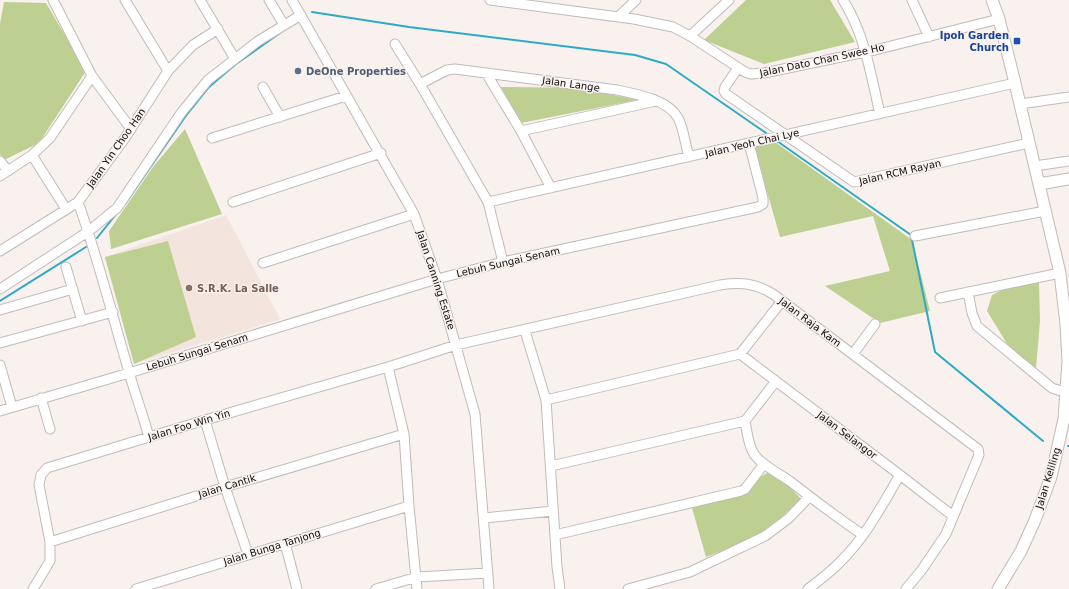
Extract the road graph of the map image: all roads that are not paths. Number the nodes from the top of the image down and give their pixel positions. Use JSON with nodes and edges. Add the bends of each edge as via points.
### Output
{"nodes":[{"id":1,"x":53,"y":0,"type":"edge"},
{"id":2,"x":125,"y":0,"type":"edge"},
{"id":3,"x":200,"y":0,"type":"edge"},
{"id":4,"x":269,"y":0,"type":"edge"},
{"id":5,"x":292,"y":0,"type":"edge"},
{"id":6,"x":490,"y":0,"type":"edge"},
{"id":7,"x":636,"y":0,"type":"edge"},
{"id":8,"x":730,"y":0,"type":"edge"},
{"id":9,"x":843,"y":0,"type":"edge"},
{"id":10,"x":912,"y":0,"type":"edge"},
{"id":11,"x":992,"y":0,"type":"edge"},
{"id":12,"x":542,"y":3,"type":"edge"},
{"id":13,"x":301,"y":15,"type":"junction"},
{"id":14,"x":618,"y":17,"type":"junction"},
{"id":15,"x":999,"y":19,"type":"junction"},
{"id":16,"x":284,"y":25,"type":"junction"},
{"id":17,"x":218,"y":29,"type":"junction"},
{"id":18,"x":690,"y":36,"type":"junction"},
{"id":19,"x":929,"y":37,"type":"junction"},
{"id":20,"x":395,"y":44,"type":"dead end"},
{"id":21,"x":865,"y":52,"type":"junction"},
{"id":22,"x":235,"y":59,"type":"junction"},
{"id":23,"x":738,"y":68,"type":"junction"},
{"id":24,"x":168,"y":71,"type":"junction"},
{"id":25,"x":486,"y":73,"type":"junction"},
{"id":26,"x":92,"y":76,"type":"junction"},
{"id":27,"x":1015,"y":83,"type":"junction"},
{"id":28,"x":420,"y":84,"type":"junction"},
{"id":29,"x":263,"y":87,"type":"dead end"},
{"id":30,"x":346,"y":96,"type":"junction"},
{"id":31,"x":1069,"y":97,"type":"edge"},
{"id":32,"x":656,"y":101,"type":"junction"},
{"id":33,"x":1020,"y":104,"type":"junction"},
{"id":34,"x":880,"y":114,"type":"junction"},
{"id":35,"x":280,"y":116,"type":"junction"},
{"id":36,"x":131,"y":129,"type":"junction"},
{"id":37,"x":521,"y":131,"type":"junction"},
{"id":38,"x":784,"y":135,"type":"junction"},
{"id":39,"x":212,"y":138,"type":"dead end"},
{"id":40,"x":749,"y":143,"type":"junction"},
{"id":41,"x":1029,"y":143,"type":"junction"},
{"id":42,"x":381,"y":153,"type":"junction"},
{"id":43,"x":32,"y":155,"type":"junction"},
{"id":44,"x":689,"y":157,"type":"junction"},
{"id":45,"x":0,"y":161,"type":"edge"},
{"id":46,"x":1069,"y":161,"type":"edge"},
{"id":47,"x":1035,"y":166,"type":"junction"},
{"id":48,"x":4,"y":174,"type":"edge"},
{"id":49,"x":1069,"y":179,"type":"edge"},
{"id":50,"x":1069,"y":186,"type":"edge"},
{"id":51,"x":551,"y":188,"type":"junction"},
{"id":52,"x":1040,"y":188,"type":"junction"},
{"id":53,"x":78,"y":202,"type":"junction"},
{"id":54,"x":233,"y":202,"type":"dead end"},
{"id":55,"x":488,"y":202,"type":"junction"},
{"id":56,"x":66,"y":209,"type":"junction"},
{"id":57,"x":1045,"y":210,"type":"junction"},
{"id":58,"x":414,"y":214,"type":"junction"},
{"id":59,"x":89,"y":231,"type":"junction"},
{"id":60,"x":915,"y":236,"type":"dead end"},
{"id":61,"x":0,"y":251,"type":"edge"},
{"id":62,"x":503,"y":262,"type":"junction"},
{"id":63,"x":262,"y":263,"type":"dead end"},
{"id":64,"x":66,"y":267,"type":"dead end"},
{"id":65,"x":1060,"y":273,"type":"junction"},
{"id":66,"x":437,"y":278,"type":"junction"},
{"id":67,"x":0,"y":288,"type":"edge"},
{"id":68,"x":73,"y":289,"type":"junction"},
{"id":69,"x":968,"y":292,"type":"junction"},
{"id":70,"x":940,"y":298,"type":"dead end"},
{"id":71,"x":782,"y":301,"type":"junction"},
{"id":72,"x":0,"y":310,"type":"edge"},
{"id":73,"x":113,"y":312,"type":"junction"},
{"id":74,"x":82,"y":321,"type":"junction"},
{"id":75,"x":875,"y":324,"type":"dead end"},
{"id":76,"x":526,"y":331,"type":"junction"},
{"id":77,"x":0,"y":343,"type":"edge"},
{"id":78,"x":456,"y":345,"type":"junction"},
{"id":79,"x":740,"y":354,"type":"junction"},
{"id":80,"x":852,"y":354,"type":"junction"},
{"id":81,"x":0,"y":365,"type":"edge"},
{"id":82,"x":388,"y":367,"type":"junction"},
{"id":83,"x":129,"y":373,"type":"junction"},
{"id":84,"x":776,"y":381,"type":"junction"},
{"id":85,"x":1067,"y":393,"type":"junction"},
{"id":86,"x":41,"y":398,"type":"junction"},
{"id":87,"x":546,"y":400,"type":"junction"},
{"id":88,"x":12,"y":407,"type":"junction"},
{"id":89,"x":0,"y":411,"type":"edge"},
{"id":90,"x":1067,"y":419,"type":"edge"},
{"id":91,"x":204,"y":420,"type":"junction"},
{"id":92,"x":745,"y":421,"type":"junction"},
{"id":93,"x":50,"y":429,"type":"dead end"},
{"id":94,"x":404,"y":434,"type":"junction"},
{"id":95,"x":149,"y":437,"type":"junction"},
{"id":96,"x":764,"y":464,"type":"junction"},
{"id":97,"x":551,"y":466,"type":"junction"},
{"id":98,"x":900,"y":475,"type":"junction"},
{"id":99,"x":224,"y":487,"type":"junction"},
{"id":100,"x":809,"y":497,"type":"junction"},
{"id":101,"x":409,"y":506,"type":"junction"},
{"id":102,"x":553,"y":511,"type":"junction"},
{"id":103,"x":953,"y":516,"type":"junction"},
{"id":104,"x":484,"y":518,"type":"junction"},
{"id":105,"x":555,"y":535,"type":"junction"},
{"id":106,"x":863,"y":535,"type":"junction"},
{"id":107,"x":50,"y":542,"type":"junction"},
{"id":108,"x":285,"y":543,"type":"junction"},
{"id":109,"x":248,"y":554,"type":"junction"},
{"id":110,"x":488,"y":573,"type":"junction"},
{"id":111,"x":416,"y":577,"type":"junction"},
{"id":112,"x":33,"y":589,"type":"edge"},
{"id":113,"x":136,"y":589,"type":"edge"},
{"id":114,"x":297,"y":589,"type":"edge"},
{"id":115,"x":376,"y":589,"type":"edge"},
{"id":116,"x":417,"y":589,"type":"edge"},
{"id":117,"x":490,"y":589,"type":"edge"},
{"id":118,"x":560,"y":589,"type":"edge"},
{"id":119,"x":628,"y":589,"type":"edge"},
{"id":120,"x":808,"y":589,"type":"edge"},
{"id":121,"x":906,"y":589,"type":"edge"},
{"id":122,"x":998,"y":589,"type":"edge"}],
"edges":[{"from":1,"to":26,"type":"street"},
{"from":2,"to":24,"type":"street"},
{"from":3,"to":17,"type":"street"},
{"from":4,"to":16,"type":"street"},
{"from":5,"to":13,"type":"street","name":"Jalan Canning Estate"},
{"from":6,"to":12,"type":"street","name":"Jalan Dato Chan Swee Ho"},
{"from":7,"to":14,"type":"street"},
{"from":8,"to":18,"type":"street"},
{"from":9,"to":21,"type":"street","via":[[859,32]]},
{"from":10,"to":19,"type":"street"},
{"from":11,"to":15,"type":"main road","name":"Jalan Keliling"},
{"from":12,"to":14,"type":"street","name":"Jalan Dato Chan Swee Ho"},
{"from":13,"to":16,"type":"street"},
{"from":13,"to":30,"type":"street","name":"Jalan Canning Estate"},
{"from":14,"to":18,"type":"street","name":"Jalan Dato Chan Swee Ho","via":[[673,26]]},
{"from":15,"to":19,"type":"street","name":"Jalan Dato Chan Swee Ho"},
{"from":15,"to":27,"type":"main road","name":"Jalan Keliling"},
{"from":16,"to":22,"type":"street"},
{"from":17,"to":22,"type":"street"},
{"from":17,"to":24,"type":"street","name":"Jalan Yin Choo Han","via":[[193,45]]},
{"from":18,"to":23,"type":"street","name":"Jalan Dato Chan Swee Ho"},
{"from":19,"to":21,"type":"street","name":"Jalan Dato Chan Swee Ho"},
{"from":20,"to":28,"type":"street"},
{"from":21,"to":23,"type":"street","name":"Jalan Dato Chan Swee Ho","via":[[764,73],[751,74]]},
{"from":21,"to":34,"type":"street"},
{"from":22,"to":59,"type":"street","via":[[208,80],[181,113],[117,208]]},
{"from":23,"to":38,"type":"street","name":"Jalan RCM Rayan","via":[[725,87],[725,93]]},
{"from":24,"to":36,"type":"street","name":"Jalan Yin Choo Han"},
{"from":25,"to":28,"type":"street","name":"Jalan Lange","via":[[447,70]]},
{"from":25,"to":32,"type":"street","name":"Jalan Lange","via":[[617,90],[640,94]]},
{"from":25,"to":37,"type":"street"},
{"from":26,"to":36,"type":"street"},
{"from":26,"to":43,"type":"street","via":[[50,138]]},
{"from":27,"to":33,"type":"main road","name":"Jalan Keliling"},
{"from":27,"to":34,"type":"street","name":"Jalan Yeoh Chai Lye"},
{"from":28,"to":55,"type":"street"},
{"from":29,"to":35,"type":"street"},
{"from":30,"to":35,"type":"street"},
{"from":30,"to":42,"type":"street","name":"Jalan Canning Estate"},
{"from":31,"to":33,"type":"street"},
{"from":32,"to":37,"type":"street"},
{"from":32,"to":44,"type":"street","name":"Jalan Lange","via":[[677,116]]},
{"from":33,"to":41,"type":"main road","name":"Jalan Keliling"},
{"from":34,"to":38,"type":"street","name":"Jalan Yeoh Chai Lye"},
{"from":35,"to":39,"type":"street"},
{"from":36,"to":53,"type":"street","name":"Jalan Yin Choo Han"},
{"from":37,"to":51,"type":"street"},
{"from":38,"to":40,"type":"street","name":"Jalan Yeoh Chai Lye"},
{"from":38,"to":41,"type":"street","name":"Jalan RCM Rayan","via":[[855,182]]},
{"from":40,"to":44,"type":"street","name":"Jalan Yeoh Chai Lye"},
{"from":40,"to":62,"type":"street","name":"Lebuh Sungai Senam","via":[[763,198],[763,204],[760,206]]},
{"from":41,"to":47,"type":"main road","name":"Jalan Keliling"},
{"from":42,"to":54,"type":"street"},
{"from":42,"to":58,"type":"street","name":"Jalan Canning Estate"},
{"from":43,"to":48,"type":"street"},
{"from":43,"to":56,"type":"street"},
{"from":44,"to":51,"type":"street","name":"Jalan Yeoh Chai Lye"},
{"from":45,"to":48,"type":"street"},
{"from":46,"to":47,"type":"street"},
{"from":47,"to":52,"type":"main road","name":"Jalan Keliling"},
{"from":49,"to":52,"type":"main road"},
{"from":50,"to":52,"type":"main road"},
{"from":51,"to":55,"type":"street","name":"Jalan Yeoh Chai Lye"},
{"from":52,"to":57,"type":"main road","name":"Jalan Keliling"},
{"from":53,"to":56,"type":"street","name":"Jalan Yin Choo Han"},
{"from":53,"to":59,"type":"street"},
{"from":55,"to":62,"type":"street"},
{"from":56,"to":61,"type":"street","name":"Jalan Yin Choo Han"},
{"from":57,"to":60,"type":"street"},
{"from":57,"to":65,"type":"main road","name":"Jalan Keliling"},
{"from":58,"to":63,"type":"street"},
{"from":58,"to":66,"type":"street","name":"Jalan Canning Estate"},
{"from":59,"to":67,"type":"street"},
{"from":59,"to":73,"type":"street"},
{"from":62,"to":66,"type":"street","name":"Lebuh Sungai Senam"},
{"from":64,"to":68,"type":"street"},
{"from":65,"to":69,"type":"street"},
{"from":65,"to":85,"type":"main road","name":"Jalan Keliling","via":[[1068,354]]},
{"from":66,"to":78,"type":"street","name":"Jalan Canning Estate"},
{"from":66,"to":83,"type":"street","name":"Lebuh Sungai Senam"},
{"from":68,"to":72,"type":"street"},
{"from":68,"to":74,"type":"street"},
{"from":69,"to":70,"type":"street"},
{"from":69,"to":85,"type":"street","via":[[977,326],[1052,388]]},
{"from":71,"to":76,"type":"street","name":"Jalan Raja Kam","via":[[762,288],[735,283]]},
{"from":71,"to":79,"type":"street"},
{"from":71,"to":80,"type":"street","name":"Jalan Raja Kam"},
{"from":73,"to":74,"type":"street"},
{"from":73,"to":83,"type":"street"},
{"from":74,"to":77,"type":"street"},
{"from":75,"to":80,"type":"street"},
{"from":76,"to":78,"type":"street","name":"Jalan Raja Kam"},
{"from":76,"to":87,"type":"street"},
{"from":78,"to":82,"type":"street","name":"Jalan Foo Win Yin"},
{"from":78,"to":104,"type":"street","name":"Jalan Canning Estate","via":[[475,414]]},
{"from":79,"to":84,"type":"street","name":"Jalan Selangor"},
{"from":79,"to":87,"type":"street"},
{"from":80,"to":103,"type":"street","name":"Jalan Raja Kam","via":[[978,449],[979,455]]},
{"from":81,"to":88,"type":"street"},
{"from":82,"to":91,"type":"street","name":"Jalan Foo Win Yin"},
{"from":82,"to":94,"type":"street"},
{"from":83,"to":86,"type":"street"},
{"from":83,"to":95,"type":"street"},
{"from":84,"to":92,"type":"street"},
{"from":84,"to":98,"type":"street","name":"Jalan Selangor"},
{"from":85,"to":90,"type":"main road","name":"Jalan Keliling"},
{"from":86,"to":88,"type":"street"},
{"from":86,"to":93,"type":"street"},
{"from":87,"to":97,"type":"street"},
{"from":88,"to":89,"type":"street"},
{"from":90,"to":122,"type":"main road","name":"Jalan Keliling","via":[[1035,520],[1021,551]]},
{"from":91,"to":95,"type":"street","name":"Jalan Foo Win Yin"},
{"from":91,"to":99,"type":"street"},
{"from":92,"to":96,"type":"street","via":[[754,454]]},
{"from":92,"to":97,"type":"street"},
{"from":94,"to":99,"type":"street","name":"Jalan Cantik"},
{"from":94,"to":101,"type":"street"},
{"from":95,"to":107,"type":"street","name":"Jalan Foo Win Yin","via":[[53,466],[44,472],[38,486]]},
{"from":96,"to":100,"type":"street"},
{"from":96,"to":105,"type":"street","via":[[741,491]]},
{"from":97,"to":102,"type":"street"},
{"from":98,"to":103,"type":"street","name":"Jalan Selangor"},
{"from":98,"to":106,"type":"street"},
{"from":99,"to":107,"type":"street","name":"Jalan Cantik"},
{"from":99,"to":109,"type":"street"},
{"from":100,"to":106,"type":"street"},
{"from":100,"to":119,"type":"street","via":[[790,518],[765,536],[690,572]]},
{"from":101,"to":108,"type":"street","name":"Jalan Bunga Tanjong"},
{"from":101,"to":111,"type":"street"},
{"from":102,"to":104,"type":"street"},
{"from":102,"to":105,"type":"street"},
{"from":103,"to":121,"type":"street","name":"Jalan Raja Kam","via":[[946,534],[932,556]]},
{"from":104,"to":110,"type":"street","name":"Jalan Canning Estate"},
{"from":105,"to":118,"type":"street"},
{"from":106,"to":120,"type":"street","via":[[844,559]]},
{"from":107,"to":112,"type":"street","name":"Jalan Foo Win Yin","via":[[50,561]]},
{"from":108,"to":109,"type":"street","name":"Jalan Bunga Tanjong"},
{"from":108,"to":114,"type":"street"},
{"from":109,"to":113,"type":"street","name":"Jalan Bunga Tanjong"},
{"from":110,"to":111,"type":"street"},
{"from":110,"to":117,"type":"street","name":"Jalan Canning Estate"},
{"from":111,"to":115,"type":"street"},
{"from":111,"to":116,"type":"street"}]}
